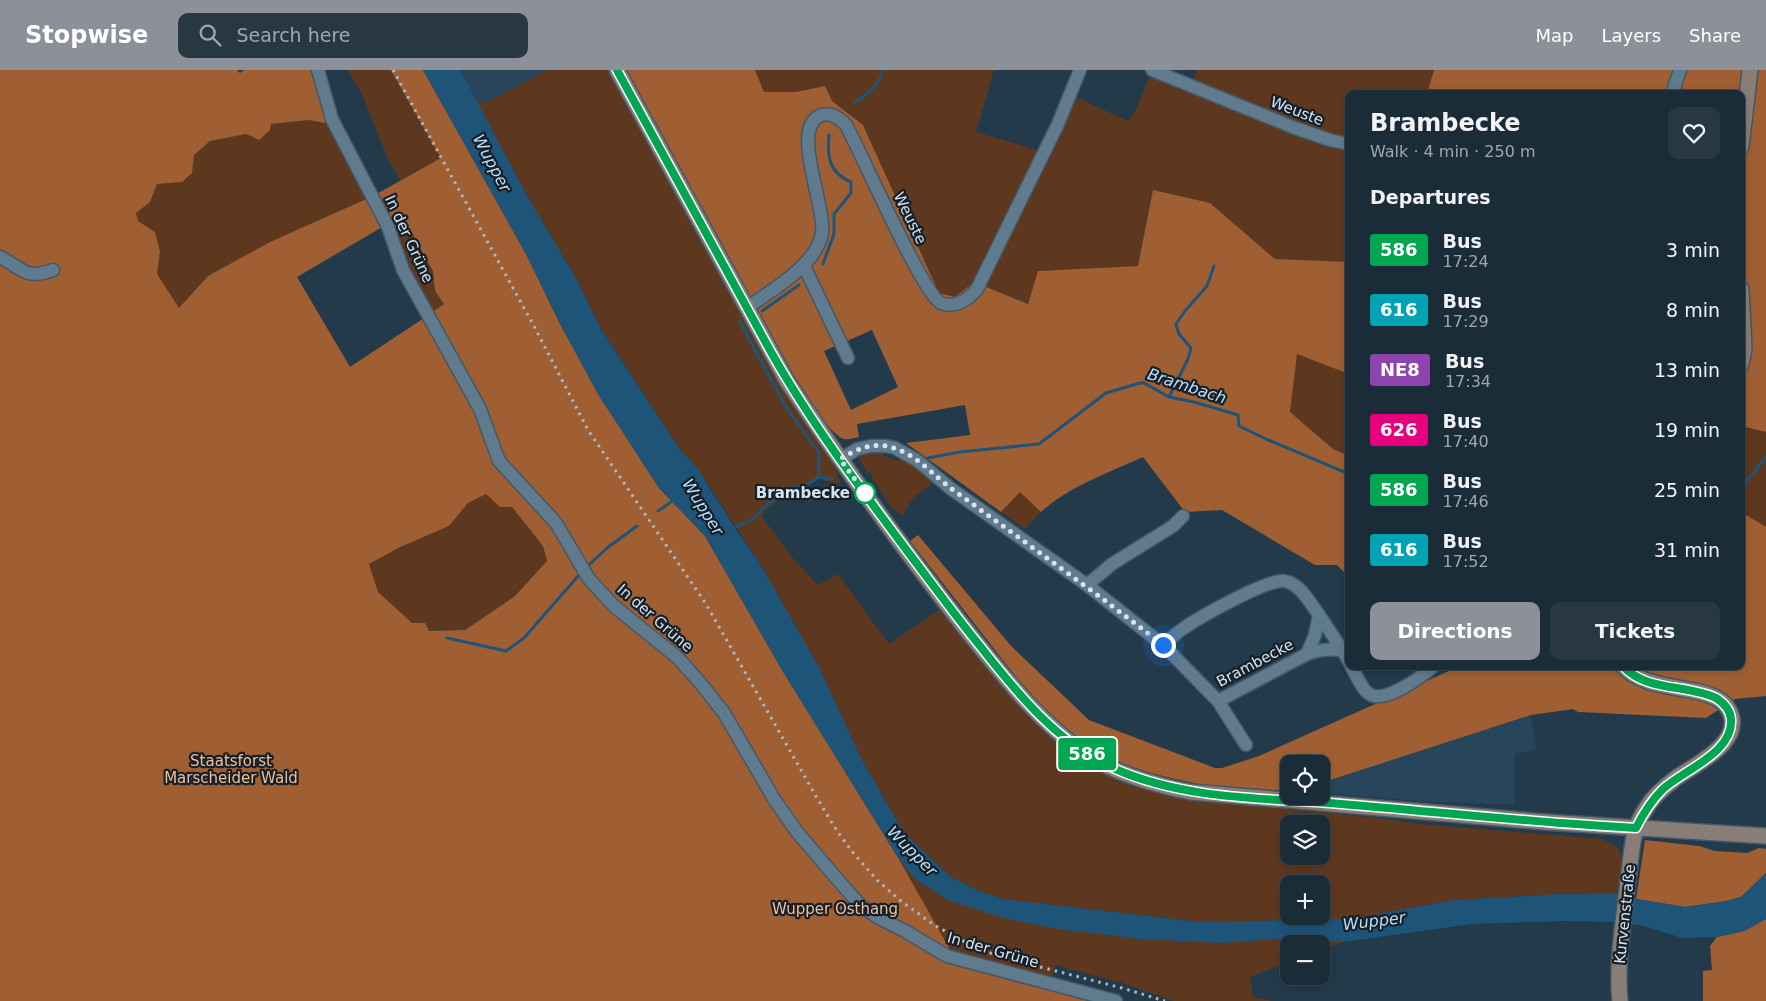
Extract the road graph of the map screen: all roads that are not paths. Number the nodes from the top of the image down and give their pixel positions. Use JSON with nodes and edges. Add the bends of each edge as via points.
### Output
{"nodes":[{"id":1,"x":318,"y":70,"type":"edge"},
{"id":2,"x":617,"y":70,"type":"edge"},
{"id":3,"x":1080,"y":70,"type":"edge"},
{"id":4,"x":1152,"y":70,"type":"edge"},
{"id":5,"x":1680,"y":70,"type":"edge"},
{"id":6,"x":1750,"y":70,"type":"edge"},
{"id":7,"x":1673,"y":90,"type":"edge"},
{"id":8,"x":1745,"y":113,"type":"edge"},
{"id":9,"x":1345,"y":143,"type":"edge"},
{"id":10,"x":0,"y":257,"type":"edge"},
{"id":11,"x":804,"y":266,"type":"junction"},
{"id":12,"x":53,"y":270,"type":"dead end"},
{"id":13,"x":747,"y":308,"type":"junction"},
{"id":14,"x":848,"y":358,"type":"dead end"},
{"id":15,"x":840,"y":459,"type":"junction"},
{"id":16,"x":1183,"y":516,"type":"dead end"},
{"id":17,"x":1087,"y":585,"type":"junction"},
{"id":18,"x":1318,"y":615,"type":"junction"},
{"id":19,"x":1163,"y":645,"type":"junction"},
{"id":20,"x":1307,"y":654,"type":"junction"},
{"id":21,"x":1345,"y":656,"type":"edge"},
{"id":22,"x":1345,"y":656,"type":"edge"},
{"id":23,"x":1353,"y":670,"type":"edge"},
{"id":24,"x":1429,"y":670,"type":"edge"},
{"id":25,"x":1626,"y":670,"type":"edge"},
{"id":26,"x":1218,"y":701,"type":"junction"},
{"id":27,"x":1246,"y":745,"type":"dead end"},
{"id":28,"x":1636,"y":828,"type":"junction"},
{"id":29,"x":1766,"y":836,"type":"edge"},
{"id":30,"x":1116,"y":1001,"type":"edge"},
{"id":31,"x":1620,"y":1001,"type":"edge"}],
"edges":[{"from":1,"to":30,"type":"street","name":"In der Grüne","via":[[332,119],[388,227],[403,270],[480,409],[499,461],[556,524],[589,579],[614,606],[678,658],[702,685],[724,713],[797,832],[843,886],[859,904],[877,917],[947,956]]},
{"from":2,"to":13,"type":"main road"},
{"from":3,"to":11,"type":"street","name":"Weuste","via":[[1058,124],[970,297],[956,304],[941,303],[935,298],[919,273],[849,130],[831,115],[822,115],[814,120],[809,129],[808,152],[823,223],[822,238]]},
{"from":4,"to":9,"type":"street","name":"Weuste","via":[[1296,128]]},
{"from":5,"to":7,"type":"street"},
{"from":6,"to":8,"type":"main road"},
{"from":10,"to":12,"type":"street","via":[[26,274],[38,275]]},
{"from":11,"to":13,"type":"street","name":"Weuste"},
{"from":11,"to":14,"type":"street"},
{"from":13,"to":15,"type":"main road","via":[[787,381]]},
{"from":15,"to":17,"type":"street","name":"Brambecke","via":[[857,449],[872,446],[895,448],[908,454],[950,488]]},
{"from":15,"to":28,"type":"main road","via":[[1001,673],[1049,725],[1089,756],[1112,768],[1135,778],[1191,792]]},
{"from":16,"to":17,"type":"street","via":[[1174,526],[1112,564]]},
{"from":17,"to":19,"type":"street","name":"Brambecke"},
{"from":18,"to":19,"type":"street","name":"Brambecke","via":[[1300,590],[1284,581],[1278,582],[1254,590],[1209,614]]},
{"from":18,"to":20,"type":"street","name":"Brambecke"},
{"from":18,"to":21,"type":"street","name":"Brambecke"},
{"from":19,"to":26,"type":"street","name":"Brambecke"},
{"from":20,"to":22,"type":"street","name":"Brambecke","via":[[1331,649]]},
{"from":20,"to":26,"type":"street","name":"Brambecke"},
{"from":23,"to":24,"type":"street","via":[[1367,693],[1374,696],[1389,695]]},
{"from":25,"to":28,"type":"main road","name":"Kurvenstraße","via":[[1639,679],[1718,699],[1726,706],[1731,718],[1730,730],[1722,746],[1663,789],[1649,803]]},
{"from":26,"to":27,"type":"street","name":"Brambecke"},
{"from":28,"to":29,"type":"main road"},
{"from":28,"to":31,"type":"main road","name":"Kurvenstraße","via":[[1619,955]]}]}
